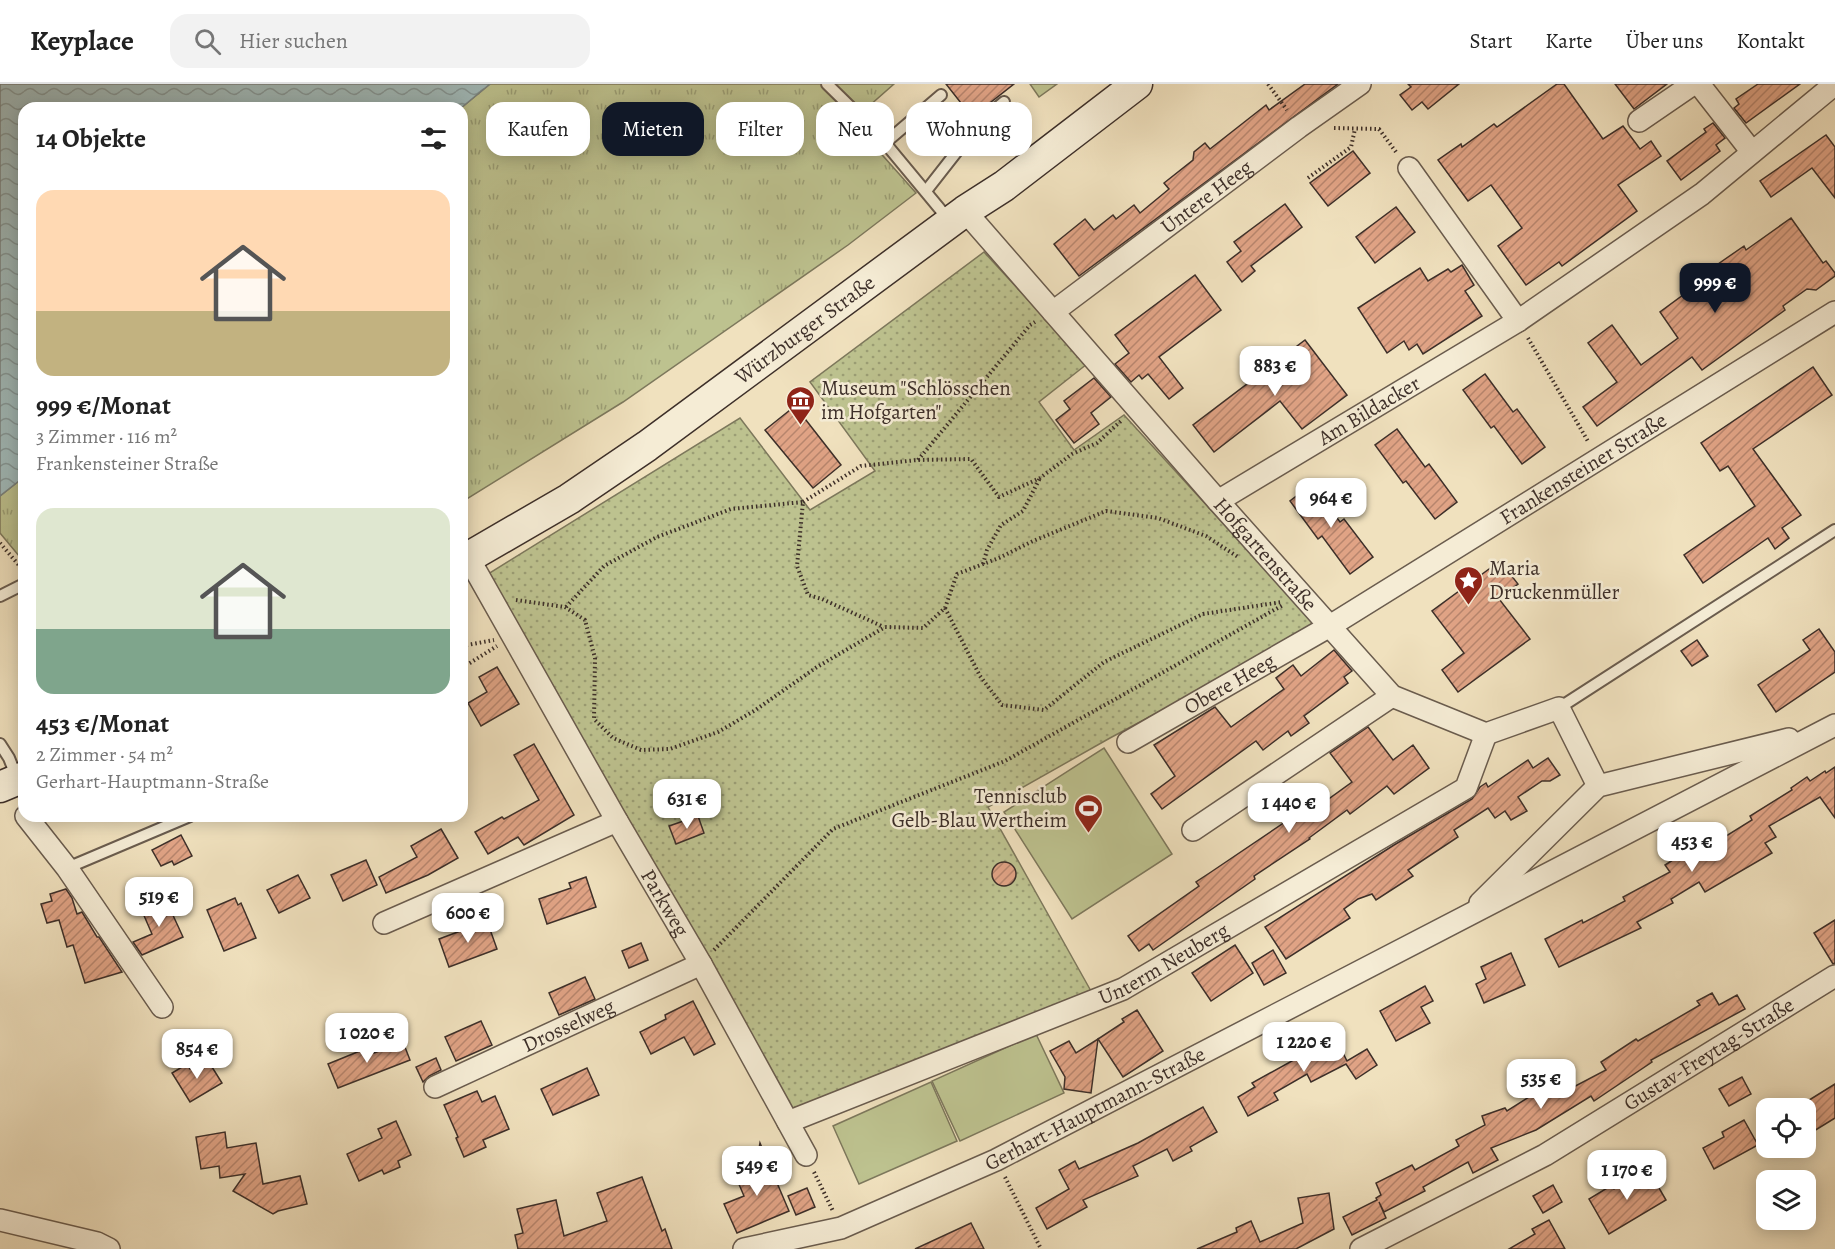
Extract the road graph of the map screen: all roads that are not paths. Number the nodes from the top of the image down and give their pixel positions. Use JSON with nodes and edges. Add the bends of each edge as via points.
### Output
{"nodes":[{"id":1,"x":827,"y":84,"type":"edge"},
{"id":2,"x":1137,"y":84,"type":"edge"},
{"id":3,"x":1360,"y":84,"type":"edge"},
{"id":4,"x":1693,"y":84,"type":"edge"},
{"id":5,"x":1699,"y":84,"type":"edge"},
{"id":6,"x":1834,"y":84,"type":"edge"},
{"id":7,"x":940,"y":95,"type":"dead end"},
{"id":8,"x":845,"y":102,"type":"edge"},
{"id":9,"x":1639,"y":121,"type":"dead end"},
{"id":10,"x":894,"y":135,"type":"edge"},
{"id":11,"x":1752,"y":152,"type":"junction"},
{"id":12,"x":894,"y":154,"type":"edge"},
{"id":13,"x":953,"y":156,"type":"edge"},
{"id":14,"x":1404,"y":162,"type":"road end"},
{"id":15,"x":926,"y":191,"type":"junction"},
{"id":16,"x":958,"y":217,"type":"junction"},
{"id":17,"x":1053,"y":312,"type":"junction"},
{"id":18,"x":1835,"y":312,"type":"edge"},
{"id":19,"x":1522,"y":327,"type":"junction"},
{"id":20,"x":1218,"y":501,"type":"junction"},
{"id":21,"x":1835,"y":530,"type":"edge"},
{"id":22,"x":468,"y":557,"type":"edge"},
{"id":23,"x":468,"y":564,"type":"edge"},
{"id":24,"x":18,"y":587,"type":"edge"},
{"id":25,"x":0,"y":596,"type":"edge"},
{"id":26,"x":1330,"y":626,"type":"junction"},
{"id":27,"x":1392,"y":696,"type":"junction"},
{"id":28,"x":1559,"y":708,"type":"junction"},
{"id":29,"x":1828,"y":728,"type":"edge"},
{"id":30,"x":1486,"y":734,"type":"junction"},
{"id":31,"x":1128,"y":742,"type":"dead end"},
{"id":32,"x":0,"y":744,"type":"edge"},
{"id":33,"x":1598,"y":786,"type":"junction"},
{"id":34,"x":16,"y":787,"type":"edge"},
{"id":35,"x":31,"y":822,"type":"edge"},
{"id":36,"x":176,"y":822,"type":"edge"},
{"id":37,"x":617,"y":822,"type":"junction"},
{"id":38,"x":1193,"y":830,"type":"dead end"},
{"id":39,"x":66,"y":868,"type":"junction"},
{"id":40,"x":1465,"y":918,"type":"junction"},
{"id":41,"x":384,"y":923,"type":"dead end"},
{"id":42,"x":701,"y":964,"type":"junction"},
{"id":43,"x":1835,"y":976,"type":"edge"},
{"id":44,"x":162,"y":1007,"type":"dead end"},
{"id":45,"x":435,"y":1087,"type":"dead end"},
{"id":46,"x":788,"y":1122,"type":"junction"},
{"id":47,"x":806,"y":1155,"type":"road end"},
{"id":48,"x":0,"y":1220,"type":"edge"},
{"id":49,"x":109,"y":1249,"type":"edge"},
{"id":50,"x":744,"y":1249,"type":"edge"},
{"id":51,"x":1361,"y":1249,"type":"edge"}],
"edges":[{"from":1,"to":8,"type":"lane"},
{"from":2,"to":16,"type":"main road","name":"Würzburger Straße"},
{"from":3,"to":17,"type":"street","name":"Untere Heeg"},
{"from":4,"to":9,"type":"street"},
{"from":5,"to":11,"type":"street"},
{"from":6,"to":11,"type":"street","name":"Am Bildacker"},
{"from":7,"to":10,"type":"lane"},
{"from":11,"to":19,"type":"street","name":"Am Bildacker","via":[[1702,194]]},
{"from":12,"to":15,"type":"lane"},
{"from":13,"to":15,"type":"lane"},
{"from":14,"to":19,"type":"street"},
{"from":15,"to":16,"type":"lane"},
{"from":16,"to":17,"type":"street","name":"Hofgartenstraße"},
{"from":16,"to":22,"type":"main road","name":"Würzburger Straße","via":[[647,446],[569,499]]},
{"from":17,"to":20,"type":"street","name":"Hofgartenstraße"},
{"from":18,"to":26,"type":"street","name":"Frankensteiner Straße"},
{"from":19,"to":20,"type":"street","name":"Am Bildacker"},
{"from":20,"to":26,"type":"street","name":"Hofgartenstraße"},
{"from":21,"to":28,"type":"lane"},
{"from":23,"to":37,"type":"street","name":"Parkweg","via":[[488,594],[505,641]]},
{"from":24,"to":25,"type":"lane"},
{"from":26,"to":27,"type":"street","name":"Hofgartenstraße"},
{"from":26,"to":31,"type":"street","name":"Obere Heeg"},
{"from":27,"to":30,"type":"street","name":"Hofgartenstraße"},
{"from":27,"to":38,"type":"street"},
{"from":28,"to":30,"type":"street"},
{"from":28,"to":33,"type":"street"},
{"from":29,"to":33,"type":"street","name":"Gerhart-Hauptmann-Straße"},
{"from":29,"to":40,"type":"street","name":"Gerhart-Hauptmann-Straße"},
{"from":30,"to":46,"type":"street","name":"Unterm Neuberg","via":[[1466,788],[1124,989]]},
{"from":32,"to":34,"type":"lane","via":[[9,758]]},
{"from":33,"to":40,"type":"street","name":"Gerhart-Hauptmann-Straße"},
{"from":35,"to":39,"type":"street"},
{"from":36,"to":39,"type":"lane"},
{"from":37,"to":41,"type":"street"},
{"from":37,"to":42,"type":"street","name":"Parkweg"},
{"from":39,"to":44,"type":"street"},
{"from":40,"to":50,"type":"street","name":"Gerhart-Hauptmann-Straße","via":[[996,1160],[841,1228]]},
{"from":42,"to":45,"type":"street","name":"Drosselweg"},
{"from":42,"to":46,"type":"street","name":"Parkweg"},
{"from":43,"to":51,"type":"street","name":"Gustav-Freytag-Straße","via":[[1545,1155]]},
{"from":46,"to":47,"type":"street","name":"Parkweg"},
{"from":48,"to":49,"type":"street"}]}
